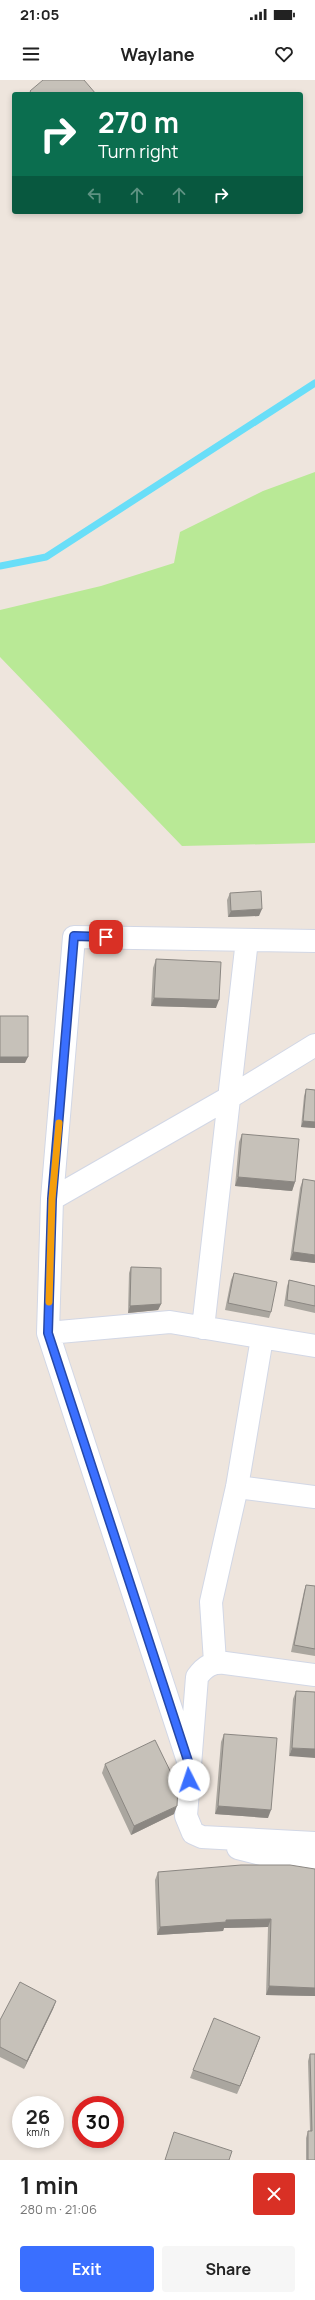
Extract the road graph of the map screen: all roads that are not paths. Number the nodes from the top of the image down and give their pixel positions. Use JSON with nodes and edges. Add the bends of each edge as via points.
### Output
{"nodes":[{"id":1,"x":246,"y":940,"type":"junction"},
{"id":2,"x":315,"y":941,"type":"edge"},
{"id":3,"x":315,"y":1045,"type":"edge"},
{"id":4,"x":230,"y":1097,"type":"junction"},
{"id":5,"x":52,"y":1199,"type":"junction"},
{"id":6,"x":203,"y":1328,"type":"junction"},
{"id":7,"x":48,"y":1333,"type":"junction"},
{"id":8,"x":262,"y":1338,"type":"junction"},
{"id":9,"x":315,"y":1346,"type":"edge"},
{"id":10,"x":237,"y":1487,"type":"junction"},
{"id":11,"x":315,"y":1497,"type":"edge"},
{"id":12,"x":215,"y":1662,"type":"junction"},
{"id":13,"x":315,"y":1675,"type":"edge"},
{"id":14,"x":190,"y":1767,"type":"junction"},
{"id":15,"x":211,"y":1838,"type":"junction"},
{"id":16,"x":315,"y":1843,"type":"edge"},
{"id":17,"x":315,"y":1865,"type":"edge"}],
"edges":[{"from":1,"to":2,"type":"street"},
{"from":1,"to":4,"type":"street"},
{"from":1,"to":5,"type":"street","via":[[74,936]]},
{"from":3,"to":4,"type":"street"},
{"from":4,"to":5,"type":"street"},
{"from":4,"to":6,"type":"street"},
{"from":5,"to":7,"type":"street"},
{"from":6,"to":7,"type":"street","via":[[170,1322]]},
{"from":6,"to":8,"type":"street"},
{"from":7,"to":14,"type":"street"},
{"from":8,"to":9,"type":"street"},
{"from":8,"to":10,"type":"street"},
{"from":10,"to":11,"type":"street"},
{"from":10,"to":12,"type":"street","via":[[212,1602]]},
{"from":12,"to":13,"type":"street"},
{"from":12,"to":14,"type":"street","via":[[205,1667],[197,1676]]},
{"from":14,"to":15,"type":"street","via":[[186,1816],[193,1833]]},
{"from":15,"to":16,"type":"street"},
{"from":15,"to":17,"type":"street","via":[[242,1850]]}]}
